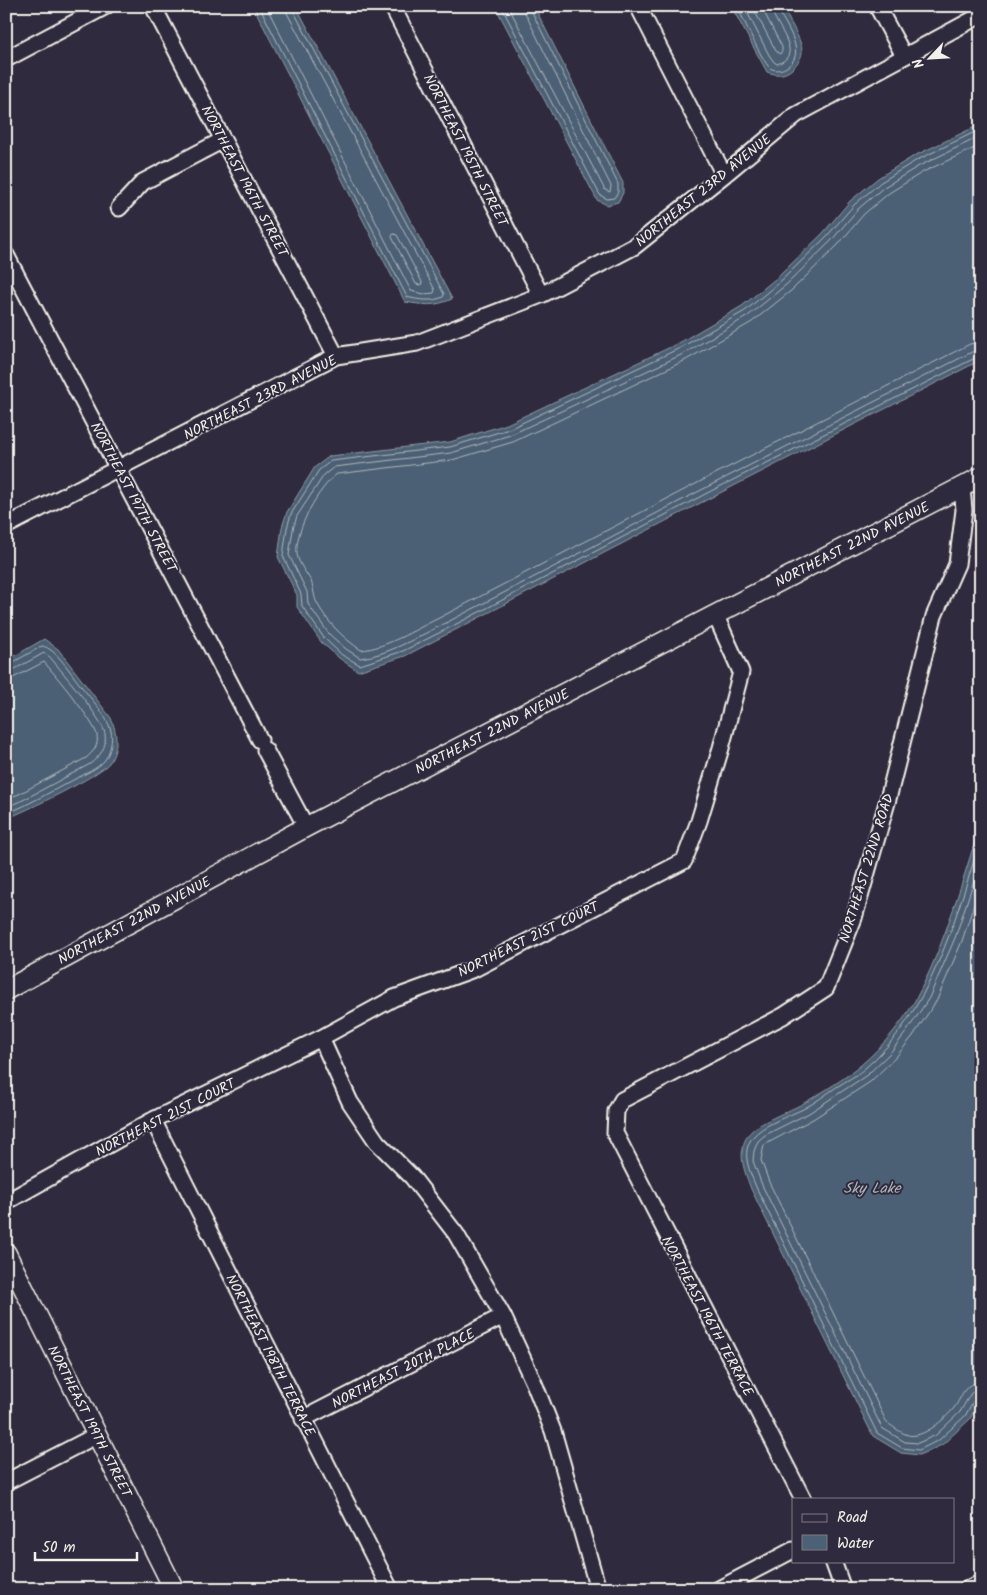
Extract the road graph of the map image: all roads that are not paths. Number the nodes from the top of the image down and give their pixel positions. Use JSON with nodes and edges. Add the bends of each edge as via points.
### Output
{"nodes":[{"id":1,"x":106,"y":6,"type":"edge"},
{"id":2,"x":153,"y":6,"type":"edge"},
{"id":3,"x":392,"y":6,"type":"edge"},
{"id":4,"x":638,"y":6,"type":"edge"},
{"id":5,"x":878,"y":6,"type":"edge"},
{"id":6,"x":975,"y":18,"type":"edge"},
{"id":7,"x":904,"y":56,"type":"junction"},
{"id":8,"x":6,"y":59,"type":"edge"},
{"id":9,"x":223,"y":140,"type":"junction"},
{"id":10,"x":724,"y":175,"type":"junction"},
{"id":11,"x":119,"y":208,"type":"dead end"},
{"id":12,"x":6,"y":255,"type":"edge"},
{"id":13,"x":541,"y":295,"type":"junction"},
{"id":14,"x":336,"y":356,"type":"junction"},
{"id":15,"x":119,"y":469,"type":"junction"},
{"id":16,"x":981,"y":477,"type":"edge"},
{"id":17,"x":962,"y":487,"type":"junction"},
{"id":18,"x":6,"y":526,"type":"edge"},
{"id":19,"x":715,"y":614,"type":"junction"},
{"id":20,"x":306,"y":827,"type":"junction"},
{"id":21,"x":6,"y":990,"type":"edge"},
{"id":22,"x":321,"y":1038,"type":"junction"},
{"id":23,"x":153,"y":1120,"type":"junction"},
{"id":24,"x":615,"y":1133,"type":"joint"},
{"id":25,"x":6,"y":1202,"type":"edge"},
{"id":26,"x":6,"y":1253,"type":"edge"},
{"id":27,"x":503,"y":1316,"type":"junction"},
{"id":28,"x":303,"y":1419,"type":"junction"},
{"id":29,"x":97,"y":1435,"type":"junction"},
{"id":30,"x":6,"y":1482,"type":"edge"},
{"id":31,"x":803,"y":1498,"type":"edge"},
{"id":32,"x":792,"y":1551,"type":"edge"},
{"id":33,"x":833,"y":1562,"type":"edge"},
{"id":34,"x":981,"y":1583,"type":"edge"},
{"id":35,"x":174,"y":1589,"type":"edge"},
{"id":36,"x":390,"y":1589,"type":"edge"},
{"id":37,"x":598,"y":1589,"type":"edge"},
{"id":38,"x":720,"y":1589,"type":"edge"},
{"id":39,"x":844,"y":1589,"type":"edge"},
{"id":40,"x":967,"y":1589,"type":"edge"}],
"edges":[{"from":1,"to":8,"type":"street"},
{"from":2,"to":9,"type":"street","name":"NORTHEAST 196TH STREET"},
{"from":3,"to":13,"type":"street","name":"NORTHEAST 195TH STREET"},
{"from":4,"to":10,"type":"street"},
{"from":5,"to":7,"type":"street"},
{"from":6,"to":7,"type":"street","name":"NORTHEAST 23RD AVENUE"},
{"from":7,"to":10,"type":"street","name":"NORTHEAST 23RD AVENUE","via":[[796,115]]},
{"from":9,"to":11,"type":"street","via":[[143,182]]},
{"from":9,"to":14,"type":"street","name":"NORTHEAST 196TH STREET"},
{"from":10,"to":13,"type":"street","name":"NORTHEAST 23RD AVENUE","via":[[635,246]]},
{"from":12,"to":15,"type":"street","name":"NORTHEAST 197TH STREET"},
{"from":13,"to":14,"type":"street","name":"NORTHEAST 23RD AVENUE","via":[[417,343]]},
{"from":14,"to":15,"type":"street","name":"NORTHEAST 23RD AVENUE"},
{"from":15,"to":18,"type":"street","name":"NORTHEAST 23RD AVENUE"},
{"from":15,"to":20,"type":"street","name":"NORTHEAST 197TH STREET"},
{"from":16,"to":17,"type":"street","name":"NORTHEAST 22ND AVENUE"},
{"from":17,"to":19,"type":"street","name":"NORTHEAST 22ND AVENUE"},
{"from":17,"to":24,"type":"street","name":"NORTHEAST 22ND ROAD","via":[[964,510],[957,564],[934,616],[886,808],[854,918],[826,988],[783,1016],[622,1100],[616,1111]]},
{"from":19,"to":20,"type":"street","name":"NORTHEAST 22ND AVENUE"},
{"from":19,"to":22,"type":"street","name":"NORTHEAST 21ST COURT","via":[[741,672],[722,748],[684,861],[474,968],[394,998]]},
{"from":20,"to":21,"type":"street","name":"NORTHEAST 22ND AVENUE"},
{"from":22,"to":23,"type":"street","name":"NORTHEAST 21ST COURT"},
{"from":22,"to":27,"type":"street","via":[[350,1102],[377,1142],[412,1177],[456,1234]]},
{"from":23,"to":25,"type":"street","name":"NORTHEAST 21ST COURT"},
{"from":23,"to":28,"type":"street","name":"NORTHEAST 198TH TERRACE"},
{"from":24,"to":31,"type":"street","name":"NORTHEAST 196TH TERRACE"},
{"from":26,"to":29,"type":"street","name":"NORTHEAST 199TH STREET"},
{"from":27,"to":28,"type":"street","name":"NORTHEAST 20TH PLACE"},
{"from":27,"to":37,"type":"street","via":[[553,1431]]},
{"from":28,"to":36,"type":"street","name":"NORTHEAST 198TH TERRACE"},
{"from":29,"to":30,"type":"street"},
{"from":29,"to":35,"type":"street","name":"NORTHEAST 199TH STREET"},
{"from":32,"to":38,"type":"street"},
{"from":33,"to":39,"type":"street"},
{"from":34,"to":40,"type":"street"}]}
